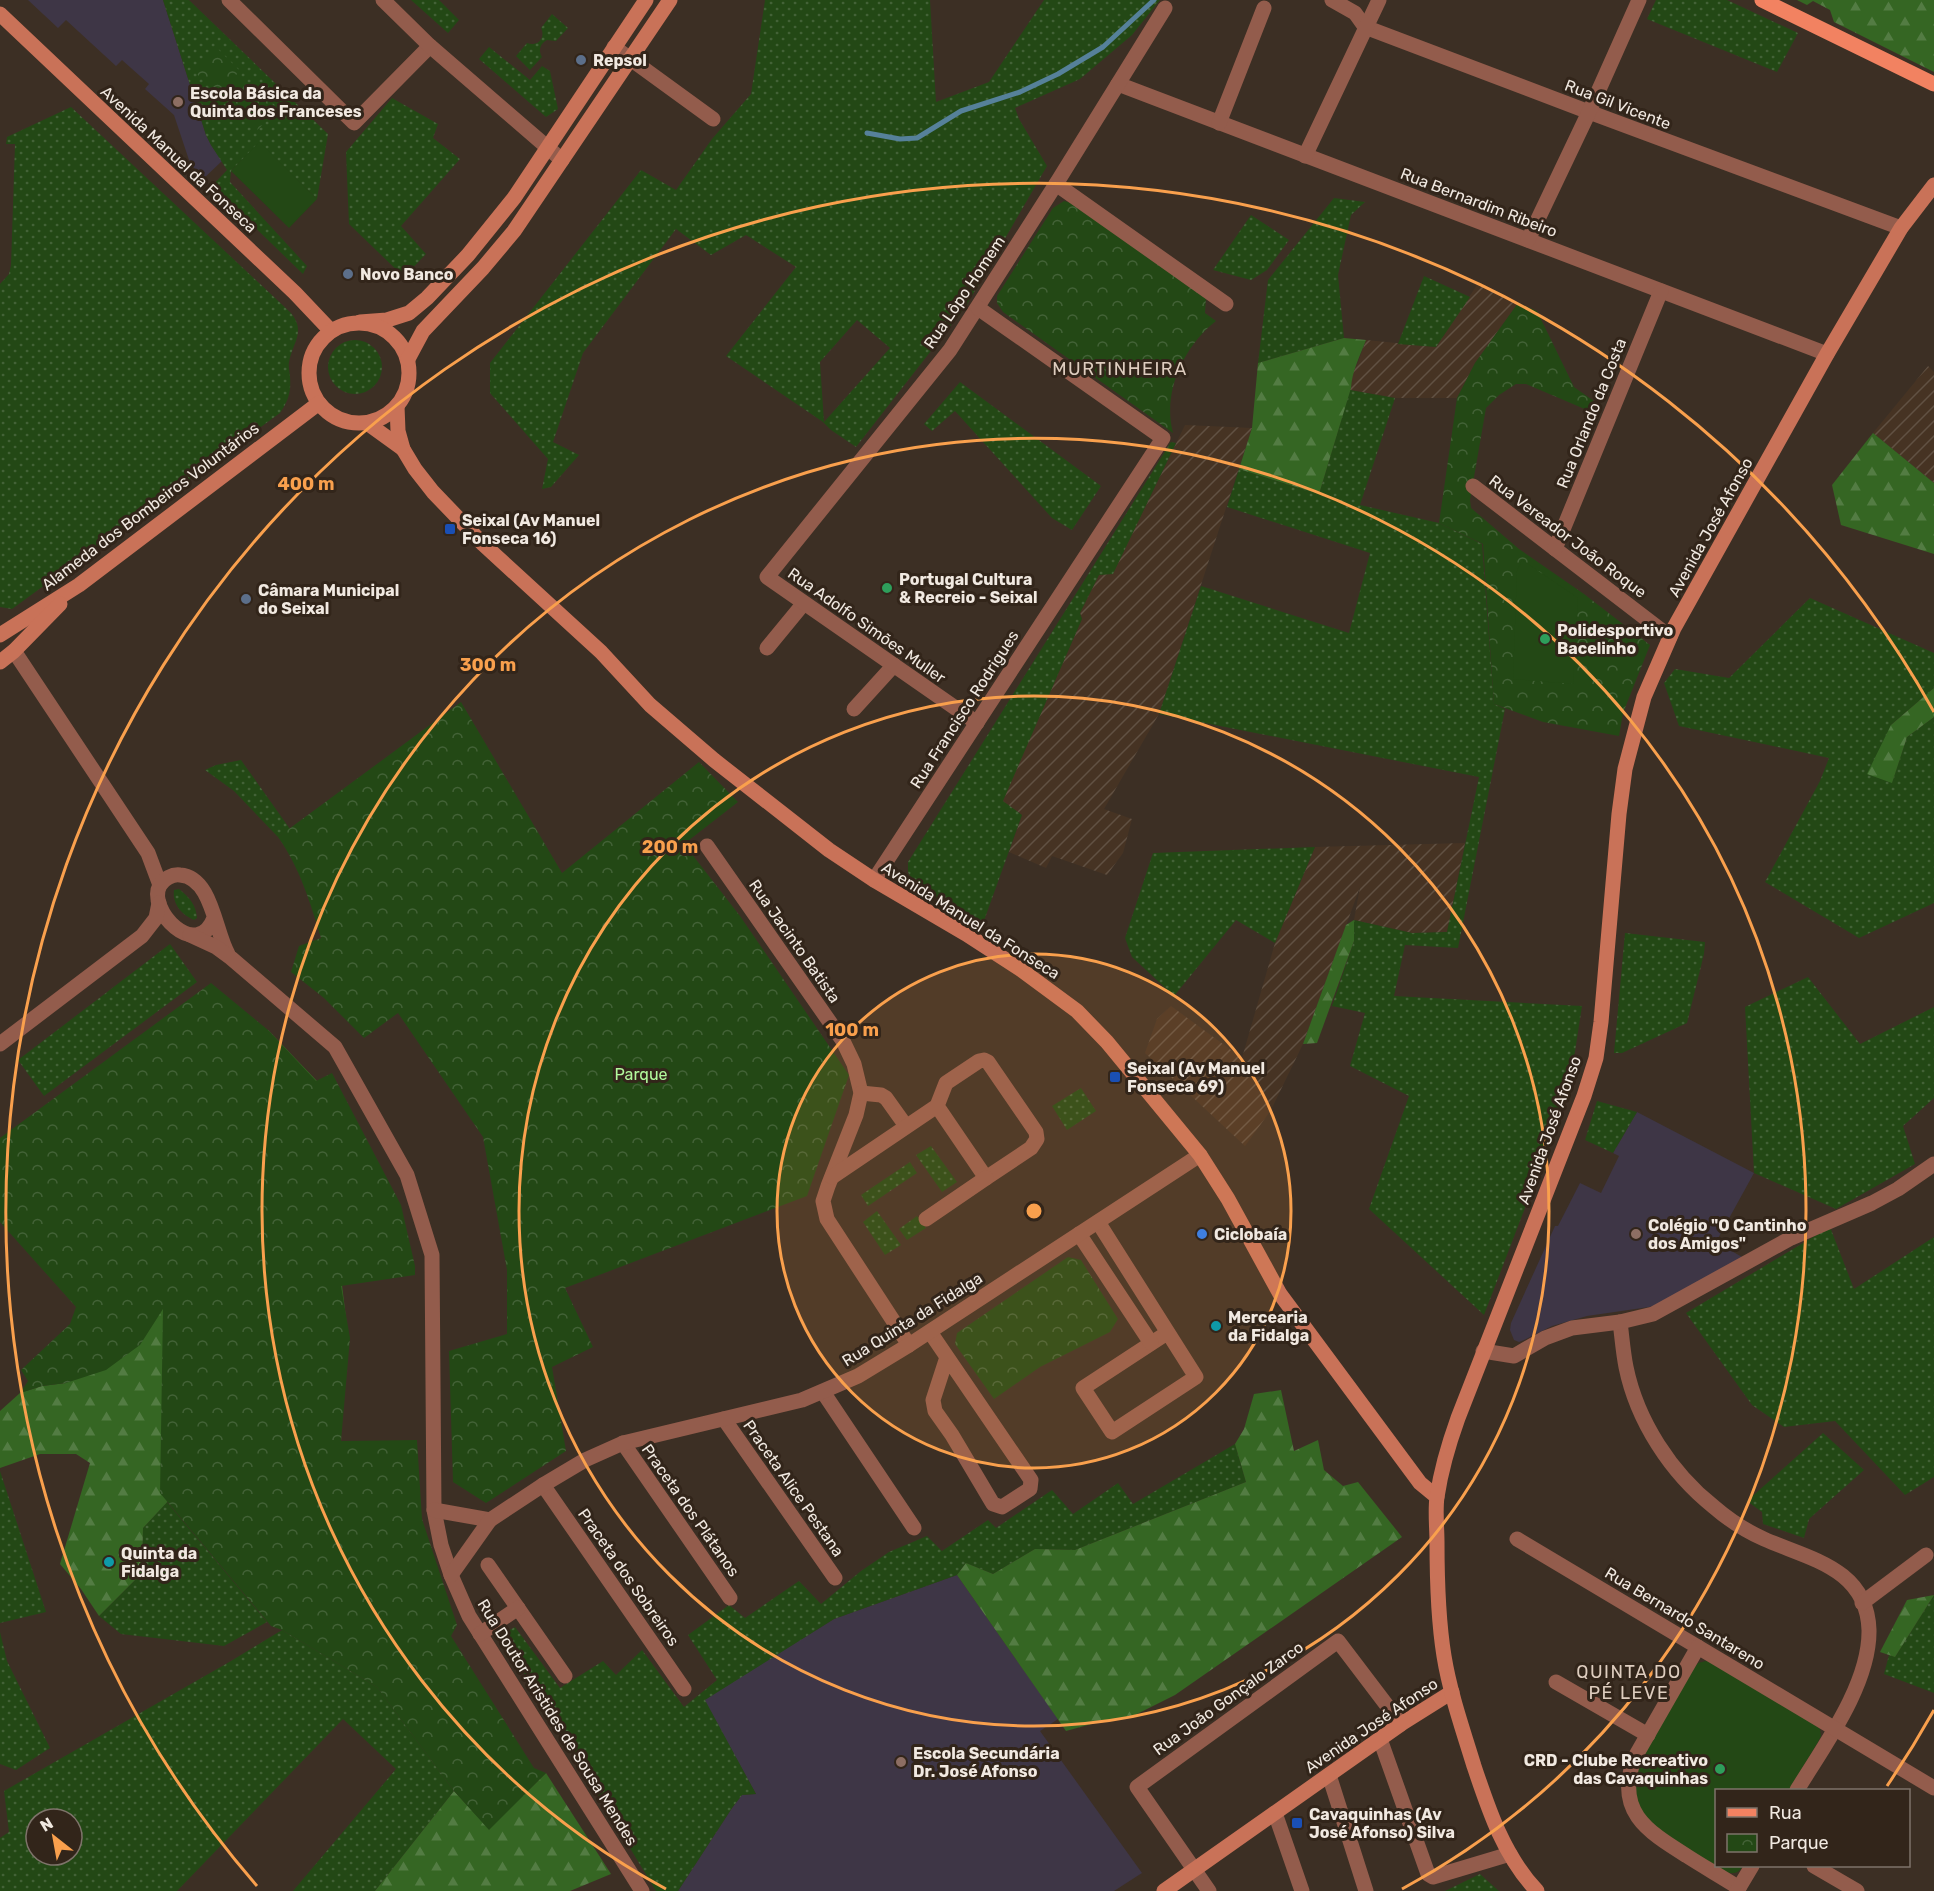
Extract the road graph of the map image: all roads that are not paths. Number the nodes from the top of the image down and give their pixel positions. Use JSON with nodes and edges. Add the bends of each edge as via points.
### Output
{"nodes":[{"id":1,"x":229,"y":0,"type":"edge"},
{"id":2,"x":383,"y":0,"type":"edge"},
{"id":3,"x":646,"y":0,"type":"edge"},
{"id":4,"x":670,"y":0,"type":"edge"},
{"id":5,"x":1332,"y":0,"type":"edge"},
{"id":6,"x":1379,"y":0,"type":"edge"},
{"id":7,"x":1639,"y":0,"type":"edge"},
{"id":8,"x":1762,"y":0,"type":"edge"},
{"id":9,"x":1165,"y":8,"type":"dead end"},
{"id":10,"x":1264,"y":8,"type":"dead end"},
{"id":11,"x":0,"y":14,"type":"edge"},
{"id":12,"x":1365,"y":27,"type":"junction"},
{"id":13,"x":430,"y":46,"type":"junction"},
{"id":14,"x":614,"y":48,"type":"junction"},
{"id":15,"x":630,"y":59,"type":"junction"},
{"id":16,"x":1118,"y":84,"type":"junction"},
{"id":17,"x":1934,"y":84,"type":"edge"},
{"id":18,"x":1589,"y":112,"type":"junction"},
{"id":19,"x":713,"y":119,"type":"dead end"},
{"id":20,"x":1219,"y":123,"type":"junction"},
{"id":21,"x":547,"y":147,"type":"junction"},
{"id":22,"x":1305,"y":156,"type":"junction"},
{"id":23,"x":562,"y":160,"type":"junction"},
{"id":24,"x":1056,"y":184,"type":"junction"},
{"id":25,"x":1934,"y":185,"type":"edge"},
{"id":26,"x":1900,"y":228,"type":"junction"},
{"id":27,"x":1528,"y":240,"type":"junction"},
{"id":28,"x":1661,"y":291,"type":"junction"},
{"id":29,"x":1226,"y":304,"type":"dead end"},
{"id":30,"x":978,"y":308,"type":"junction"},
{"id":31,"x":360,"y":322,"type":"junction"},
{"id":32,"x":331,"y":331,"type":"junction"},
{"id":33,"x":1827,"y":354,"type":"junction"},
{"id":34,"x":408,"y":359,"type":"junction"},
{"id":35,"x":319,"y":403,"type":"junction"},
{"id":36,"x":397,"y":406,"type":"junction"},
{"id":37,"x":367,"y":423,"type":"junction"},
{"id":38,"x":403,"y":449,"type":"junction"},
{"id":39,"x":1473,"y":486,"type":"dead end"},
{"id":40,"x":1555,"y":549,"type":"junction"},
{"id":41,"x":767,"y":577,"type":"joint"},
{"id":42,"x":79,"y":585,"type":"junction"},
{"id":43,"x":804,"y":603,"type":"junction"},
{"id":44,"x":32,"y":614,"type":"junction"},
{"id":45,"x":0,"y":635,"type":"edge"},
{"id":46,"x":1670,"y":637,"type":"junction"},
{"id":47,"x":7,"y":648,"type":"edge"},
{"id":48,"x":768,"y":648,"type":"dead end"},
{"id":49,"x":0,"y":662,"type":"edge"},
{"id":50,"x":894,"y":665,"type":"junction"},
{"id":51,"x":854,"y":709,"type":"dead end"},
{"id":52,"x":977,"y":723,"type":"junction"},
{"id":53,"x":707,"y":846,"type":"dead end"},
{"id":54,"x":148,"y":853,"type":"junction"},
{"id":55,"x":173,"y":875,"type":"junction"},
{"id":56,"x":874,"y":880,"type":"junction"},
{"id":57,"x":160,"y":885,"type":"junction"},
{"id":58,"x":159,"y":903,"type":"junction"},
{"id":59,"x":214,"y":918,"type":"junction"},
{"id":60,"x":174,"y":926,"type":"junction"},
{"id":61,"x":190,"y":935,"type":"junction"},
{"id":62,"x":142,"y":936,"type":"junction"},
{"id":63,"x":231,"y":958,"type":"junction"},
{"id":64,"x":0,"y":1044,"type":"edge"},
{"id":65,"x":861,"y":1092,"type":"junction"},
{"id":66,"x":937,"y":1106,"type":"junction"},
{"id":67,"x":906,"y":1126,"type":"junction"},
{"id":68,"x":1200,"y":1155,"type":"junction"},
{"id":69,"x":1934,"y":1164,"type":"edge"},
{"id":70,"x":832,"y":1177,"type":"junction"},
{"id":71,"x":986,"y":1178,"type":"junction"},
{"id":72,"x":926,"y":1219,"type":"dead end"},
{"id":73,"x":1098,"y":1222,"type":"junction"},
{"id":74,"x":1079,"y":1234,"type":"junction"},
{"id":75,"x":1620,"y":1322,"type":"junction"},
{"id":76,"x":930,"y":1332,"type":"junction"},
{"id":77,"x":1167,"y":1333,"type":"junction"},
{"id":78,"x":1151,"y":1343,"type":"junction"},
{"id":79,"x":909,"y":1346,"type":"junction"},
{"id":80,"x":1483,"y":1352,"type":"junction"},
{"id":81,"x":947,"y":1357,"type":"junction"},
{"id":82,"x":823,"y":1392,"type":"junction"},
{"id":83,"x":724,"y":1419,"type":"junction"},
{"id":84,"x":623,"y":1443,"type":"junction"},
{"id":85,"x":543,"y":1485,"type":"junction"},
{"id":86,"x":1437,"y":1497,"type":"junction"},
{"id":87,"x":434,"y":1510,"type":"junction"},
{"id":88,"x":490,"y":1520,"type":"junction"},
{"id":89,"x":914,"y":1528,"type":"dead end"},
{"id":90,"x":1518,"y":1539,"type":"dead end"},
{"id":91,"x":1926,"y":1554,"type":"dead end"},
{"id":92,"x":488,"y":1565,"type":"dead end"},
{"id":93,"x":451,"y":1575,"type":"junction"},
{"id":94,"x":835,"y":1578,"type":"dead end"},
{"id":95,"x":730,"y":1598,"type":"dead end"},
{"id":96,"x":1862,"y":1603,"type":"junction"},
{"id":97,"x":518,"y":1608,"type":"junction"},
{"id":98,"x":480,"y":1634,"type":"junction"},
{"id":99,"x":1698,"y":1647,"type":"junction"},
{"id":100,"x":565,"y":1676,"type":"dead end"},
{"id":101,"x":1556,"y":1682,"type":"dead end"},
{"id":102,"x":684,"y":1689,"type":"dead end"},
{"id":103,"x":1452,"y":1692,"type":"junction"},
{"id":104,"x":1401,"y":1724,"type":"junction"},
{"id":105,"x":1834,"y":1728,"type":"junction"},
{"id":106,"x":1648,"y":1735,"type":"junction"},
{"id":107,"x":1380,"y":1739,"type":"junction"},
{"id":108,"x":1329,"y":1775,"type":"junction"},
{"id":109,"x":1934,"y":1788,"type":"edge"},
{"id":110,"x":1798,"y":1789,"type":"edge"},
{"id":111,"x":1275,"y":1813,"type":"junction"},
{"id":112,"x":1510,"y":1854,"type":"junction"},
{"id":113,"x":1751,"y":1867,"type":"edge"},
{"id":114,"x":1816,"y":1867,"type":"edge"},
{"id":115,"x":1195,"y":1870,"type":"junction"},
{"id":116,"x":1738,"y":1890,"type":"edge"},
{"id":117,"x":642,"y":1891,"type":"edge"},
{"id":118,"x":1164,"y":1891,"type":"edge"},
{"id":119,"x":1209,"y":1891,"type":"edge"},
{"id":120,"x":1302,"y":1891,"type":"edge"},
{"id":121,"x":1366,"y":1891,"type":"edge"},
{"id":122,"x":1537,"y":1891,"type":"edge"},
{"id":123,"x":1857,"y":1891,"type":"edge"}],
"edges":[{"from":1,"to":13,"type":"street","via":[[354,123]]},
{"from":2,"to":13,"type":"street"},
{"from":3,"to":14,"type":"main road"},
{"from":4,"to":15,"type":"main road"},
{"from":5,"to":12,"type":"street","name":"Rua Gil Vicente","via":[[1355,13]]},
{"from":6,"to":12,"type":"street"},
{"from":7,"to":18,"type":"street"},
{"from":8,"to":17,"type":"main road"},
{"from":9,"to":16,"type":"street","name":"Rua Lôpo Homem"},
{"from":10,"to":20,"type":"street"},
{"from":11,"to":32,"type":"main road","name":"Avenida Manuel da Fonseca"},
{"from":12,"to":18,"type":"street","name":"Rua Gil Vicente"},
{"from":12,"to":22,"type":"street"},
{"from":13,"to":21,"type":"street"},
{"from":14,"to":15,"type":"street"},
{"from":14,"to":21,"type":"main road"},
{"from":15,"to":19,"type":"street"},
{"from":15,"to":23,"type":"main road"},
{"from":16,"to":20,"type":"street","name":"Rua Bernardim Ribeiro"},
{"from":16,"to":24,"type":"street","name":"Rua Lôpo Homem"},
{"from":18,"to":26,"type":"street","name":"Rua Gil Vicente"},
{"from":18,"to":27,"type":"street"},
{"from":20,"to":22,"type":"street","name":"Rua Bernardim Ribeiro"},
{"from":21,"to":23,"type":"street"},
{"from":21,"to":31,"type":"main road","via":[[495,223],[427,298],[399,317]]},
{"from":22,"to":27,"type":"street","name":"Rua Bernardim Ribeiro"},
{"from":23,"to":34,"type":"main road","via":[[514,231],[423,331]]},
{"from":24,"to":29,"type":"street"},
{"from":24,"to":30,"type":"street","name":"Rua Lôpo Homem"},
{"from":25,"to":26,"type":"main road","name":"Avenida José Afonso"},
{"from":26,"to":33,"type":"main road","name":"Avenida José Afonso"},
{"from":27,"to":28,"type":"street","name":"Rua Bernardim Ribeiro"},
{"from":28,"to":33,"type":"street","name":"Rua Bernardim Ribeiro"},
{"from":28,"to":40,"type":"street","name":"Rua Orlando da Costa"},
{"from":30,"to":41,"type":"street","name":"Rua Lôpo Homem","via":[[950,350]]},
{"from":30,"to":52,"type":"street","name":"Rua Francisco Rodrigues","via":[[1163,438]]},
{"from":31,"to":32,"type":"main road"},
{"from":31,"to":34,"type":"main road","via":[[385,329],[399,342]]},
{"from":32,"to":35,"type":"main road","via":[[310,360],[309,378]]},
{"from":33,"to":46,"type":"main road","name":"Avenida José Afonso"},
{"from":34,"to":36,"type":"main road","via":[[408,384]]},
{"from":35,"to":37,"type":"main road","via":[[335,417]]},
{"from":35,"to":42,"type":"main road","name":"Alameda dos Bombeiros Voluntários"},
{"from":36,"to":37,"type":"main road"},
{"from":36,"to":38,"type":"main road","name":"Avenida Manuel da Fonseca"},
{"from":37,"to":38,"type":"main road","name":"Avenida Manuel da Fonseca"},
{"from":38,"to":56,"type":"main road","name":"Avenida Manuel da Fonseca","via":[[446,508],[576,628],[650,705],[829,850]]},
{"from":39,"to":40,"type":"street","name":"Rua Vereador João Roque"},
{"from":40,"to":46,"type":"street","name":"Rua Vereador João Roque"},
{"from":41,"to":43,"type":"street","name":"Rua Adolfo Simões Muller"},
{"from":42,"to":44,"type":"main road","name":"Alameda dos Bombeiros Voluntários"},
{"from":42,"to":47,"type":"main road"},
{"from":43,"to":48,"type":"street"},
{"from":43,"to":50,"type":"street","name":"Rua Adolfo Simões Muller"},
{"from":44,"to":45,"type":"main road","name":"Alameda dos Bombeiros Voluntários"},
{"from":44,"to":47,"type":"main road","via":[[14,644]]},
{"from":46,"to":80,"type":"main road","name":"Avenida José Afonso","via":[[1644,697],[1625,769],[1596,1058]]},
{"from":47,"to":49,"type":"main road"},
{"from":47,"to":54,"type":"street"},
{"from":50,"to":51,"type":"street"},
{"from":50,"to":52,"type":"street","name":"Rua Adolfo Simões Muller"},
{"from":52,"to":56,"type":"street","name":"Rua Francisco Rodrigues"},
{"from":53,"to":65,"type":"street","name":"Rua Jacinto Batista","via":[[843,1041]]},
{"from":54,"to":55,"type":"street"},
{"from":54,"to":57,"type":"street"},
{"from":55,"to":57,"type":"street"},
{"from":55,"to":59,"type":"street","via":[[189,877],[197,884],[209,900]]},
{"from":56,"to":68,"type":"main road","name":"Avenida Manuel da Fonseca","via":[[966,934],[1077,1011]]},
{"from":57,"to":58,"type":"street"},
{"from":58,"to":60,"type":"street"},
{"from":58,"to":62,"type":"street","via":[[156,918]]},
{"from":59,"to":61,"type":"street","via":[[205,931]]},
{"from":59,"to":63,"type":"street","name":"Rua Doutor Aristides de Sousa Mendes"},
{"from":60,"to":61,"type":"street"},
{"from":60,"to":62,"type":"street"},
{"from":61,"to":63,"type":"street","name":"Rua Doutor Aristides de Sousa Mendes"},
{"from":62,"to":64,"type":"street"},
{"from":63,"to":87,"type":"street","name":"Rua Doutor Aristides de Sousa Mendes","via":[[335,1047],[407,1175],[432,1255]]},
{"from":65,"to":67,"type":"street","via":[[886,1098]]},
{"from":65,"to":70,"type":"street","name":"Rua Jacinto Batista"},
{"from":66,"to":67,"type":"street"},
{"from":66,"to":71,"type":"street"},
{"from":66,"to":71,"type":"street","via":[[946,1083],[979,1061],[988,1062],[1037,1139]]},
{"from":67,"to":70,"type":"street"},
{"from":68,"to":73,"type":"street","name":"Rua Quinta da Fidalga"},
{"from":68,"to":86,"type":"main road","name":"Avenida Manuel da Fonseca","via":[[1280,1294],[1420,1483]]},
{"from":69,"to":75,"type":"street","via":[[1872,1203],[1791,1238],[1653,1314]]},
{"from":70,"to":79,"type":"street","name":"Rua Jacinto Batista","via":[[823,1201],[827,1219]]},
{"from":71,"to":72,"type":"street"},
{"from":73,"to":74,"type":"street","name":"Rua Quinta da Fidalga"},
{"from":73,"to":77,"type":"street"},
{"from":74,"to":76,"type":"street","name":"Rua Quinta da Fidalga"},
{"from":74,"to":78,"type":"street"},
{"from":75,"to":80,"type":"street","via":[[1572,1328],[1514,1356]]},
{"from":75,"to":96,"type":"street","via":[[1625,1365],[1635,1397],[1657,1442],[1679,1473],[1736,1524],[1829,1565],[1854,1587]]},
{"from":76,"to":79,"type":"street","name":"Rua Quinta da Fidalga"},
{"from":76,"to":81,"type":"street"},
{"from":77,"to":78,"type":"street"},
{"from":77,"to":78,"type":"street","via":[[1196,1377],[1112,1432],[1083,1388]]},
{"from":79,"to":82,"type":"street","name":"Rua Quinta da Fidalga"},
{"from":80,"to":86,"type":"main road","name":"Avenida José Afonso","via":[[1449,1443]]},
{"from":81,"to":81,"type":"street","via":[[1031,1480],[1030,1489],[1002,1507],[993,1504],[934,1411],[933,1400]]},
{"from":82,"to":83,"type":"street","name":"Rua Quinta da Fidalga"},
{"from":82,"to":89,"type":"street"},
{"from":83,"to":84,"type":"street","name":"Rua Quinta da Fidalga"},
{"from":83,"to":94,"type":"street","name":"Praceta Alice Pestana"},
{"from":84,"to":85,"type":"street","name":"Rua Quinta da Fidalga"},
{"from":84,"to":95,"type":"street","name":"Praceta dos Plátanos"},
{"from":85,"to":88,"type":"street","name":"Rua Quinta da Fidalga"},
{"from":85,"to":102,"type":"street","name":"Praceta dos Sobreiros"},
{"from":86,"to":103,"type":"main road","name":"Avenida José Afonso","via":[[1440,1621]]},
{"from":87,"to":88,"type":"street"},
{"from":87,"to":93,"type":"street","name":"Rua Doutor Aristides de Sousa Mendes"},
{"from":88,"to":93,"type":"street","name":"Rua Quinta da Fidalga"},
{"from":90,"to":99,"type":"street","name":"Rua Bernardo Santareno"},
{"from":91,"to":96,"type":"street"},
{"from":92,"to":97,"type":"street"},
{"from":93,"to":98,"type":"street","name":"Rua Doutor Aristides de Sousa Mendes"},
{"from":96,"to":105,"type":"street","via":[[1869,1631],[1865,1659],[1858,1686]]},
{"from":97,"to":98,"type":"street"},
{"from":97,"to":100,"type":"street"},
{"from":98,"to":117,"type":"street","name":"Rua Doutor Aristides de Sousa Mendes"},
{"from":99,"to":105,"type":"street","name":"Rua Bernardo Santareno"},
{"from":99,"to":106,"type":"street"},
{"from":101,"to":106,"type":"street"},
{"from":103,"to":104,"type":"main road","name":"Avenida José Afonso"},
{"from":103,"to":112,"type":"main road","via":[[1488,1807]]},
{"from":104,"to":107,"type":"main road","name":"Avenida José Afonso"},
{"from":104,"to":115,"type":"street","name":"Rua João Gonçalo Zarco","via":[[1338,1641],[1137,1787]]},
{"from":105,"to":109,"type":"street","name":"Rua Bernardo Santareno"},
{"from":105,"to":110,"type":"street"},
{"from":106,"to":116,"type":"street","via":[[1630,1771],[1631,1802],[1638,1818],[1654,1835]]},
{"from":107,"to":108,"type":"main road","name":"Avenida José Afonso"},
{"from":107,"to":112,"type":"street","via":[[1428,1874],[1433,1877]]},
{"from":108,"to":111,"type":"main road","name":"Avenida José Afonso"},
{"from":108,"to":121,"type":"street"},
{"from":111,"to":115,"type":"main road","name":"Avenida José Afonso"},
{"from":111,"to":120,"type":"street"},
{"from":112,"to":122,"type":"main road"},
{"from":113,"to":116,"type":"street"},
{"from":114,"to":123,"type":"street"},
{"from":115,"to":118,"type":"main road","name":"Avenida José Afonso"},
{"from":115,"to":119,"type":"street"}]}
